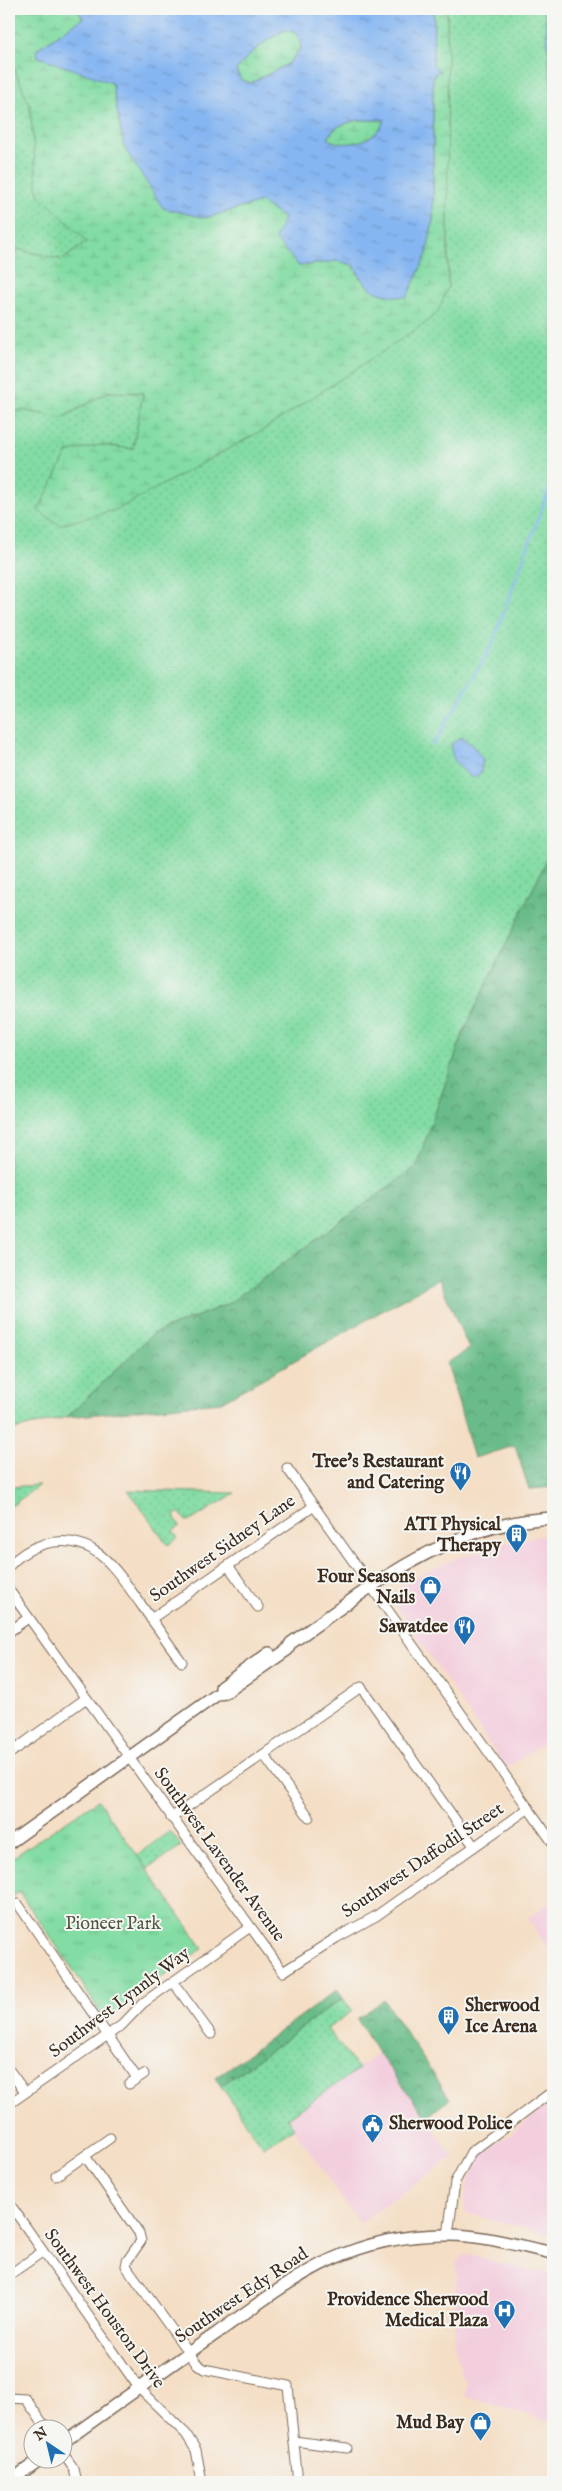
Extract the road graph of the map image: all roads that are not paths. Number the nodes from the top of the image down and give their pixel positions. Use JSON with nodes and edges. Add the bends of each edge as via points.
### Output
{"nodes":[{"id":1,"x":287,"y":1468,"type":"dead end"},
{"id":2,"x":314,"y":1506,"type":"junction"},
{"id":3,"x":553,"y":1518,"type":"edge"},
{"id":4,"x":9,"y":1566,"type":"edge"},
{"id":5,"x":229,"y":1567,"type":"junction"},
{"id":6,"x":371,"y":1587,"type":"junction"},
{"id":7,"x":9,"y":1590,"type":"edge"},
{"id":8,"x":258,"y":1607,"type":"dead end"},
{"id":9,"x":28,"y":1618,"type":"junction"},
{"id":10,"x":151,"y":1619,"type":"junction"},
{"id":11,"x":9,"y":1632,"type":"edge"},
{"id":12,"x":182,"y":1662,"type":"dead end"},
{"id":13,"x":85,"y":1699,"type":"junction"},
{"id":14,"x":9,"y":1754,"type":"edge"},
{"id":15,"x":264,"y":1755,"type":"junction"},
{"id":16,"x":128,"y":1758,"type":"junction"},
{"id":17,"x":529,"y":1808,"type":"junction"},
{"id":18,"x":309,"y":1817,"type":"dead end"},
{"id":19,"x":171,"y":1818,"type":"junction"},
{"id":20,"x":9,"y":1843,"type":"edge"},
{"id":21,"x":553,"y":1843,"type":"edge"},
{"id":22,"x":474,"y":1846,"type":"junction"},
{"id":23,"x":18,"y":1904,"type":"dead end"},
{"id":24,"x":250,"y":1928,"type":"junction"},
{"id":25,"x":283,"y":1972,"type":"joint"},
{"id":26,"x":173,"y":1982,"type":"junction"},
{"id":27,"x":211,"y":2034,"type":"dead end"},
{"id":28,"x":107,"y":2035,"type":"junction"},
{"id":29,"x":9,"y":2070,"type":"edge"},
{"id":30,"x":137,"y":2079,"type":"dead end"},
{"id":31,"x":553,"y":2091,"type":"edge"},
{"id":32,"x":26,"y":2092,"type":"junction"},
{"id":33,"x":9,"y":2104,"type":"edge"},
{"id":34,"x":110,"y":2138,"type":"dead end"},
{"id":35,"x":85,"y":2156,"type":"junction"},
{"id":36,"x":56,"y":2176,"type":"dead end"},
{"id":37,"x":9,"y":2203,"type":"edge"},
{"id":38,"x":448,"y":2235,"type":"junction"},
{"id":39,"x":42,"y":2252,"type":"junction"},
{"id":40,"x":553,"y":2253,"type":"edge"},
{"id":41,"x":9,"y":2275,"type":"edge"},
{"id":42,"x":188,"y":2352,"type":"junction"},
{"id":43,"x":139,"y":2388,"type":"junction"},
{"id":44,"x":9,"y":2398,"type":"edge"},
{"id":45,"x":39,"y":2418,"type":"edge"},
{"id":46,"x":72,"y":2437,"type":"edge"},
{"id":47,"x":294,"y":2442,"type":"junction"},
{"id":48,"x":347,"y":2448,"type":"dead end"},
{"id":49,"x":72,"y":2466,"type":"edge"},
{"id":50,"x":28,"y":2468,"type":"edge"},
{"id":51,"x":9,"y":2482,"type":"edge"},
{"id":52,"x":77,"y":2482,"type":"edge"},
{"id":53,"x":202,"y":2482,"type":"edge"},
{"id":54,"x":298,"y":2482,"type":"edge"}],
"edges":[{"from":1,"to":2,"type":"street"},
{"from":2,"to":5,"type":"street","name":"Southwest Sidney Lane"},
{"from":2,"to":6,"type":"street"},
{"from":3,"to":6,"type":"main road","via":[[523,1520],[470,1533],[426,1552]]},
{"from":4,"to":10,"type":"street","via":[[38,1546],[54,1542],[85,1545],[107,1559]]},
{"from":5,"to":8,"type":"street"},
{"from":5,"to":10,"type":"street","name":"Southwest Sidney Lane"},
{"from":6,"to":16,"type":"main road","via":[[222,1686],[218,1694]]},
{"from":6,"to":17,"type":"street"},
{"from":7,"to":9,"type":"street","name":"Southwest Lavender Avenue"},
{"from":9,"to":11,"type":"street"},
{"from":9,"to":13,"type":"street","name":"Southwest Lavender Avenue"},
{"from":10,"to":12,"type":"street"},
{"from":13,"to":14,"type":"street"},
{"from":13,"to":16,"type":"street","name":"Southwest Lavender Avenue"},
{"from":15,"to":18,"type":"street"},
{"from":15,"to":19,"type":"street"},
{"from":15,"to":22,"type":"street","via":[[361,1687]]},
{"from":16,"to":19,"type":"street","name":"Southwest Lavender Avenue"},
{"from":16,"to":20,"type":"main road"},
{"from":17,"to":21,"type":"street"},
{"from":17,"to":22,"type":"street","name":"Southwest Daffodil Street"},
{"from":19,"to":24,"type":"street","name":"Southwest Lavender Avenue"},
{"from":22,"to":25,"type":"street","name":"Southwest Daffodil Street","via":[[376,1916]]},
{"from":23,"to":28,"type":"street"},
{"from":24,"to":25,"type":"street","name":"Southwest Lavender Avenue"},
{"from":24,"to":26,"type":"street","name":"Southwest Lynnly Way"},
{"from":26,"to":27,"type":"street"},
{"from":26,"to":28,"type":"street","name":"Southwest Lynnly Way"},
{"from":28,"to":30,"type":"street"},
{"from":28,"to":32,"type":"street","name":"Southwest Lynnly Way"},
{"from":29,"to":32,"type":"street"},
{"from":31,"to":38,"type":"street","via":[[470,2152],[455,2182]]},
{"from":32,"to":33,"type":"street","name":"Southwest Lynnly Way"},
{"from":34,"to":35,"type":"street"},
{"from":35,"to":36,"type":"street"},
{"from":35,"to":42,"type":"street","via":[[139,2232],[141,2241],[126,2266]]},
{"from":37,"to":39,"type":"street","name":"Southwest Houston Drive"},
{"from":38,"to":40,"type":"main road","name":"Southwest Edy Road","via":[[493,2240]]},
{"from":38,"to":42,"type":"main road","name":"Southwest Edy Road","via":[[388,2241],[331,2258],[293,2279]]},
{"from":39,"to":41,"type":"street"},
{"from":39,"to":43,"type":"street","name":"Southwest Houston Drive"},
{"from":42,"to":43,"type":"main road","name":"Southwest Edy Road"},
{"from":42,"to":47,"type":"street","via":[[204,2370],[288,2386]]},
{"from":43,"to":46,"type":"main road","name":"Southwest Edy Road"},
{"from":43,"to":53,"type":"street","name":"Southwest Houston Drive","via":[[186,2434],[196,2450]]},
{"from":44,"to":45,"type":"street","via":[[26,2399]]},
{"from":47,"to":48,"type":"street"},
{"from":47,"to":54,"type":"street"},
{"from":49,"to":52,"type":"street"},
{"from":50,"to":51,"type":"main road"}]}
